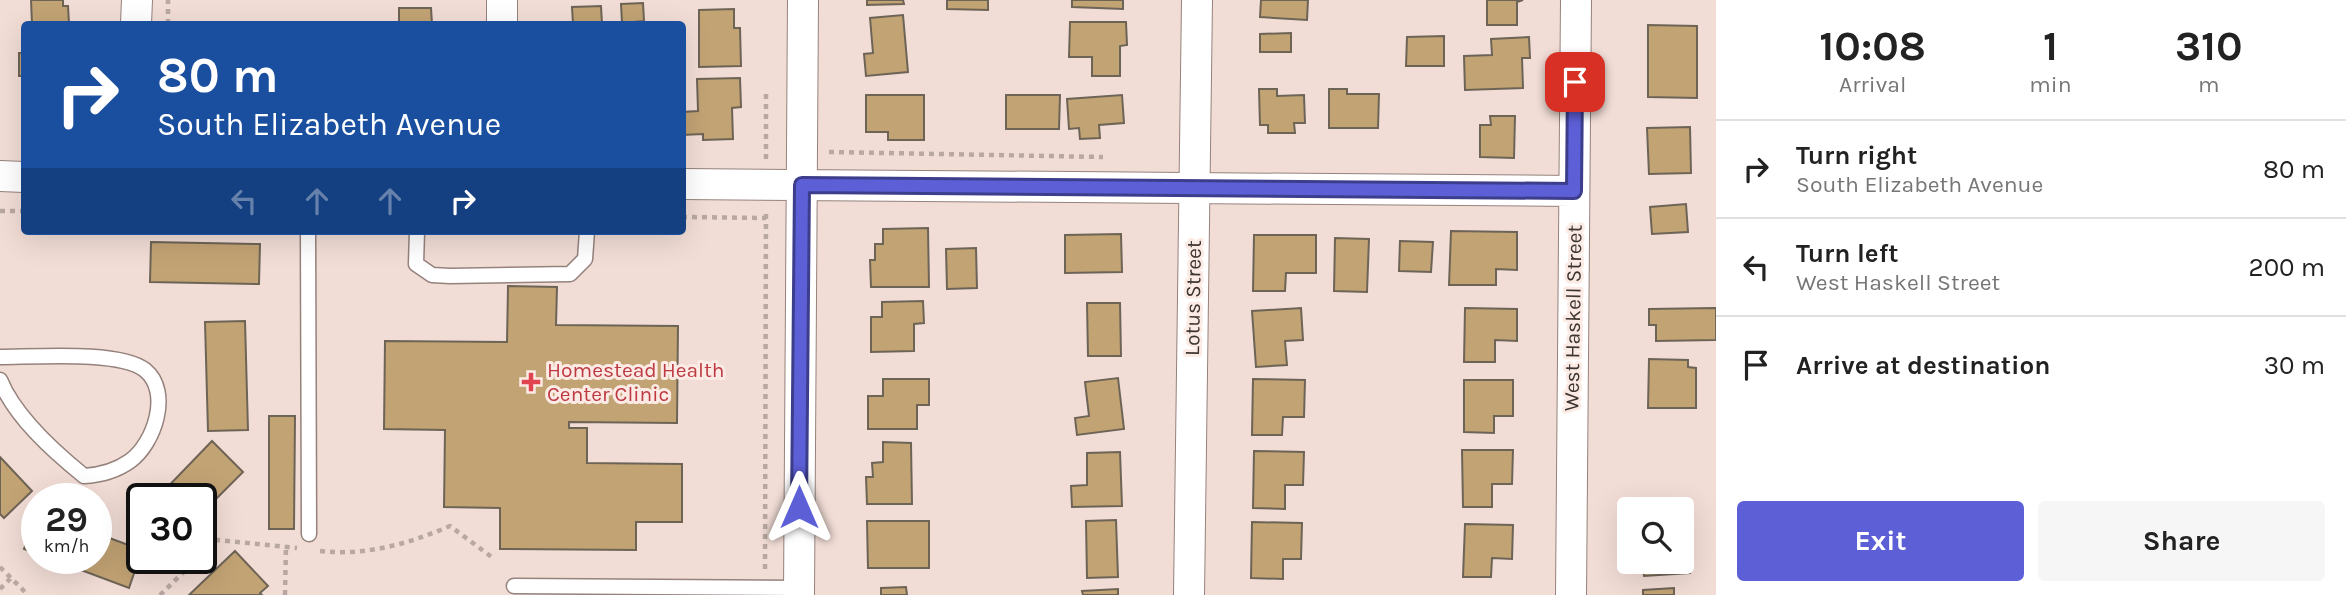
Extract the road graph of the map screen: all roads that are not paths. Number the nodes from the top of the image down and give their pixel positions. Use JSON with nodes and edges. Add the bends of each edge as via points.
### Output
{"nodes":[{"id":1,"x":137,"y":0,"type":"edge"},
{"id":2,"x":502,"y":0,"type":"edge"},
{"id":3,"x":803,"y":0,"type":"edge"},
{"id":4,"x":1197,"y":0,"type":"edge"},
{"id":5,"x":1576,"y":0,"type":"edge"},
{"id":6,"x":136,"y":21,"type":"edge"},
{"id":7,"x":502,"y":21,"type":"edge"},
{"id":8,"x":0,"y":176,"type":"edge"},
{"id":9,"x":21,"y":177,"type":"edge"},
{"id":10,"x":686,"y":184,"type":"edge"},
{"id":11,"x":802,"y":185,"type":"junction"},
{"id":12,"x":1195,"y":187,"type":"junction"},
{"id":13,"x":1574,"y":191,"type":"junction"},
{"id":14,"x":308,"y":235,"type":"edge"},
{"id":15,"x":417,"y":235,"type":"edge"},
{"id":16,"x":587,"y":235,"type":"edge"},
{"id":17,"x":0,"y":357,"type":"edge"},
{"id":18,"x":0,"y":380,"type":"edge"},
{"id":19,"x":309,"y":534,"type":"dead end"},
{"id":20,"x":513,"y":586,"type":"dead end"},
{"id":21,"x":799,"y":592,"type":"edge"},
{"id":22,"x":1189,"y":595,"type":"edge"},
{"id":23,"x":1571,"y":595,"type":"edge"}],
"edges":[{"from":1,"to":6,"type":"street"},
{"from":2,"to":7,"type":"street"},
{"from":3,"to":11,"type":"street"},
{"from":4,"to":12,"type":"street","name":"Lotus Street"},
{"from":5,"to":13,"type":"street","name":"West Haskell Street"},
{"from":8,"to":9,"type":"street"},
{"from":10,"to":11,"type":"street"},
{"from":11,"to":12,"type":"street"},
{"from":11,"to":21,"type":"street"},
{"from":12,"to":13,"type":"street"},
{"from":12,"to":22,"type":"street","name":"Lotus Street"},
{"from":13,"to":23,"type":"street","name":"West Haskell Street"},
{"from":14,"to":19,"type":"lane"},
{"from":15,"to":16,"type":"lane","via":[[416,264],[432,275],[450,276],[570,274],[585,259]]},
{"from":17,"to":18,"type":"lane","via":[[99,357],[127,362],[146,370],[156,387],[159,412],[148,440],[132,460],[104,474],[84,476],[8,398]]},
{"from":20,"to":21,"type":"lane"}]}
